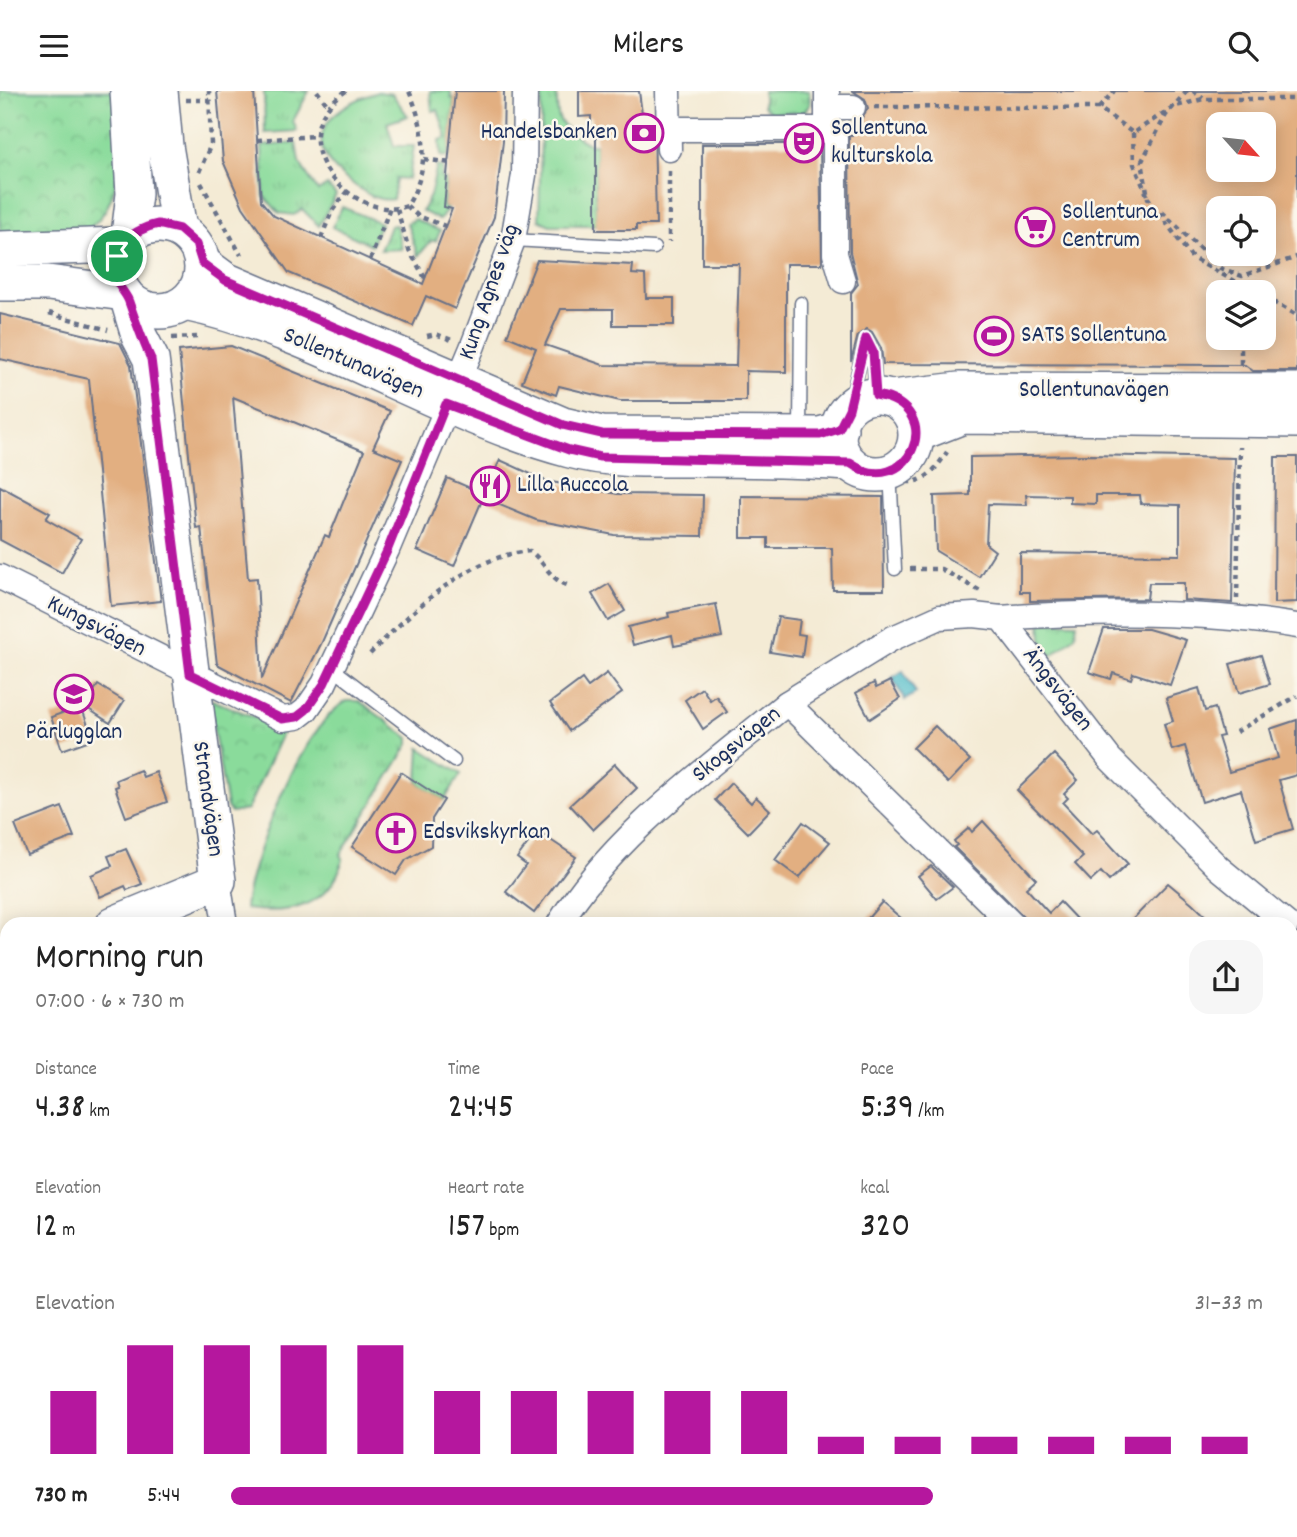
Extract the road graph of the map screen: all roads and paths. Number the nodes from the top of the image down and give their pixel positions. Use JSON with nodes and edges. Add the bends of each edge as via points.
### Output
{"nodes":[{"id":1,"x":128,"y":91,"type":"edge"},
{"id":2,"x":209,"y":91,"type":"edge"},
{"id":3,"x":317,"y":91,"type":"edge"},
{"id":4,"x":346,"y":91,"type":"edge"},
{"id":5,"x":526,"y":91,"type":"edge"},
{"id":6,"x":668,"y":91,"type":"edge"},
{"id":7,"x":1114,"y":91,"type":"edge"},
{"id":8,"x":1190,"y":91,"type":"edge"},
{"id":9,"x":411,"y":92,"type":"edge"},
{"id":10,"x":171,"y":96,"type":"edge"},
{"id":11,"x":1203,"y":99,"type":"junction"},
{"id":12,"x":1297,"y":99,"type":"edge"},
{"id":13,"x":209,"y":100,"type":"junction"},
{"id":14,"x":329,"y":107,"type":"junction"},
{"id":15,"x":853,"y":107,"type":"joint"},
{"id":16,"x":1099,"y":108,"type":"junction"},
{"id":17,"x":827,"y":109,"type":"edge"},
{"id":18,"x":1133,"y":133,"type":"junction"},
{"id":19,"x":315,"y":137,"type":"junction"},
{"id":20,"x":669,"y":139,"type":"junction"},
{"id":21,"x":257,"y":140,"type":"dead end"},
{"id":22,"x":424,"y":159,"type":"junction"},
{"id":23,"x":450,"y":163,"type":"dead end"},
{"id":24,"x":348,"y":190,"type":"junction"},
{"id":25,"x":407,"y":206,"type":"junction"},
{"id":26,"x":390,"y":208,"type":"junction"},
{"id":27,"x":397,"y":209,"type":"junction"},
{"id":28,"x":445,"y":226,"type":"dead end"},
{"id":29,"x":179,"y":229,"type":"junction"},
{"id":30,"x":321,"y":238,"type":"dead end"},
{"id":31,"x":125,"y":240,"type":"junction"},
{"id":32,"x":513,"y":240,"type":"junction"},
{"id":33,"x":654,"y":248,"type":"joint"},
{"id":34,"x":0,"y":250,"type":"edge"},
{"id":35,"x":1297,"y":257,"type":"edge"},
{"id":36,"x":245,"y":258,"type":"dead end"},
{"id":37,"x":370,"y":260,"type":"dead end"},
{"id":38,"x":202,"y":263,"type":"junction"},
{"id":39,"x":1242,"y":276,"type":"junction"},
{"id":40,"x":425,"y":278,"type":"dead end"},
{"id":41,"x":1233,"y":280,"type":"edge"},
{"id":42,"x":1242,"y":280,"type":"edge"},
{"id":43,"x":843,"y":281,"type":"dead end"},
{"id":44,"x":0,"y":283,"type":"edge"},
{"id":45,"x":126,"y":296,"type":"junction"},
{"id":46,"x":801,"y":303,"type":"dead end"},
{"id":47,"x":1276,"y":304,"type":"edge"},
{"id":48,"x":45,"y":312,"type":"dead end"},
{"id":49,"x":1297,"y":315,"type":"edge"},
{"id":50,"x":161,"y":329,"type":"junction"},
{"id":51,"x":210,"y":336,"type":"dead end"},
{"id":52,"x":419,"y":337,"type":"dead end"},
{"id":53,"x":449,"y":339,"type":"dead end"},
{"id":54,"x":1241,"y":350,"type":"edge"},
{"id":55,"x":1241,"y":365,"type":"dead end"},
{"id":56,"x":1297,"y":391,"type":"edge"},
{"id":57,"x":452,"y":393,"type":"junction"},
{"id":58,"x":864,"y":408,"type":"junction"},
{"id":59,"x":1297,"y":420,"type":"edge"},
{"id":60,"x":917,"y":434,"type":"junction"},
{"id":61,"x":800,"y":435,"type":"junction"},
{"id":62,"x":1240,"y":445,"type":"dead end"},
{"id":63,"x":850,"y":463,"type":"junction"},
{"id":64,"x":890,"y":471,"type":"junction"},
{"id":65,"x":895,"y":569,"type":"joint"},
{"id":66,"x":0,"y":577,"type":"edge"},
{"id":67,"x":570,"y":586,"type":"dead end"},
{"id":68,"x":1236,"y":617,"type":"junction"},
{"id":69,"x":1001,"y":618,"type":"junction"},
{"id":70,"x":1297,"y":626,"type":"edge"},
{"id":71,"x":370,"y":654,"type":"dead end"},
{"id":72,"x":332,"y":668,"type":"junction"},
{"id":73,"x":190,"y":674,"type":"junction"},
{"id":74,"x":1297,"y":696,"type":"edge"},
{"id":75,"x":787,"y":703,"type":"junction"},
{"id":76,"x":306,"y":710,"type":"joint"},
{"id":77,"x":1236,"y":731,"type":"dead end"},
{"id":78,"x":454,"y":761,"type":"dead end"},
{"id":79,"x":218,"y":881,"type":"junction"},
{"id":80,"x":131,"y":917,"type":"edge"},
{"id":81,"x":224,"y":917,"type":"edge"},
{"id":82,"x":563,"y":917,"type":"edge"},
{"id":83,"x":1005,"y":917,"type":"edge"},
{"id":84,"x":1278,"y":917,"type":"edge"}],
"edges":[{"from":1,"to":31,"type":"street","via":[[134,194]]},
{"from":2,"to":13,"type":"path"},
{"from":3,"to":14,"type":"path"},
{"from":4,"to":14,"type":"path"},
{"from":5,"to":32,"type":"street","name":"Kung Agnes väg","via":[[524,176]]},
{"from":6,"to":20,"type":"street"},
{"from":7,"to":16,"type":"path"},
{"from":8,"to":11,"type":"path"},
{"from":8,"to":41,"type":"path","via":[[1166,115],[1142,161],[1148,198],[1192,258]]},
{"from":9,"to":22,"type":"path","via":[[424,137]]},
{"from":10,"to":13,"type":"path"},
{"from":10,"to":29,"type":"street","via":[[165,146]]},
{"from":11,"to":12,"type":"path"},
{"from":11,"to":18,"type":"path","via":[[1173,107]]},
{"from":13,"to":36,"type":"path","via":[[211,144],[197,176]]},
{"from":14,"to":19,"type":"path","via":[[320,117]]},
{"from":15,"to":16,"type":"path"},
{"from":15,"to":17,"type":"street"},
{"from":16,"to":18,"type":"path"},
{"from":17,"to":20,"type":"street"},
{"from":17,"to":43,"type":"street","via":[[835,138],[835,254]]},
{"from":18,"to":39,"type":"path","via":[[1134,164],[1144,191],[1220,268]]},
{"from":19,"to":21,"type":"path"},
{"from":19,"to":24,"type":"path","via":[[323,164]]},
{"from":20,"to":33,"type":"path","via":[[670,249]]},
{"from":22,"to":23,"type":"path"},
{"from":22,"to":25,"type":"path","via":[[417,189]]},
{"from":24,"to":26,"type":"path","via":[[372,205]]},
{"from":24,"to":30,"type":"path","via":[[332,211]]},
{"from":25,"to":27,"type":"path"},
{"from":25,"to":28,"type":"path","via":[[418,216]]},
{"from":26,"to":27,"type":"path"},
{"from":26,"to":37,"type":"path"},
{"from":27,"to":40,"type":"path","via":[[409,250]]},
{"from":29,"to":31,"type":"street","via":[[158,224],[142,227]]},
{"from":29,"to":38,"type":"street","via":[[196,244]]},
{"from":31,"to":34,"type":"street"},
{"from":31,"to":45,"type":"street","via":[[115,267]]},
{"from":32,"to":33,"type":"lane"},
{"from":32,"to":57,"type":"street","name":"Kung Agnes väg"},
{"from":35,"to":39,"type":"path"},
{"from":38,"to":50,"type":"street","via":[[198,288]]},
{"from":38,"to":57,"type":"street","name":"Sollentunavägen","via":[[225,280]]},
{"from":39,"to":42,"type":"path"},
{"from":44,"to":45,"type":"street","via":[[48,283]]},
{"from":45,"to":50,"type":"street","via":[[145,309]]},
{"from":46,"to":61,"type":"lane"},
{"from":47,"to":49,"type":"path"},
{"from":48,"to":50,"type":"path"},
{"from":50,"to":51,"type":"path"},
{"from":50,"to":57,"type":"street","name":"Sollentunavägen","via":[[233,313]]},
{"from":50,"to":73,"type":"street","name":"Strandvägen"},
{"from":52,"to":53,"type":"path","via":[[436,334]]},
{"from":54,"to":55,"type":"path"},
{"from":56,"to":58,"type":"street","name":"Sollentunavägen","via":[[959,390]]},
{"from":57,"to":61,"type":"street","name":"Sollentunavägen","via":[[602,434]]},
{"from":57,"to":63,"type":"street","name":"Sollentunavägen","via":[[534,438],[600,457]]},
{"from":57,"to":72,"type":"street","name":"Kung Agnes väg","via":[[387,551]]},
{"from":58,"to":60,"type":"street","via":[[908,410]]},
{"from":58,"to":61,"type":"street","name":"Sollentunavägen","via":[[820,435]]},
{"from":58,"to":63,"type":"street","via":[[839,442]]},
{"from":59,"to":60,"type":"street","name":"Sollentunavägen","via":[[963,416]]},
{"from":60,"to":64,"type":"street","via":[[912,450]]},
{"from":62,"to":68,"type":"path"},
{"from":63,"to":64,"type":"street","via":[[871,474]]},
{"from":64,"to":65,"type":"lane"},
{"from":65,"to":69,"type":"path","via":[[941,569],[1002,605]]},
{"from":66,"to":73,"type":"street","name":"Kungsvägen"},
{"from":67,"to":71,"type":"path","via":[[550,576],[530,551],[514,552],[441,590]]},
{"from":68,"to":69,"type":"street"},
{"from":68,"to":70,"type":"street"},
{"from":69,"to":75,"type":"street","via":[[940,617],[891,639]]},
{"from":69,"to":84,"type":"street","name":"Ängsvägen","via":[[1110,759],[1219,869]]},
{"from":72,"to":76,"type":"street","name":"Kung Agnes väg"},
{"from":72,"to":78,"type":"lane"},
{"from":73,"to":76,"type":"street","name":"Kungsvägen","via":[[282,719]]},
{"from":73,"to":79,"type":"street","name":"Strandvägen"},
{"from":74,"to":77,"type":"path"},
{"from":75,"to":82,"type":"street","name":"Skogsvägen","via":[[651,816]]},
{"from":75,"to":83,"type":"street","name":"Skogsvägen"},
{"from":79,"to":80,"type":"street"},
{"from":79,"to":81,"type":"street","name":"Strandvägen"}]}
